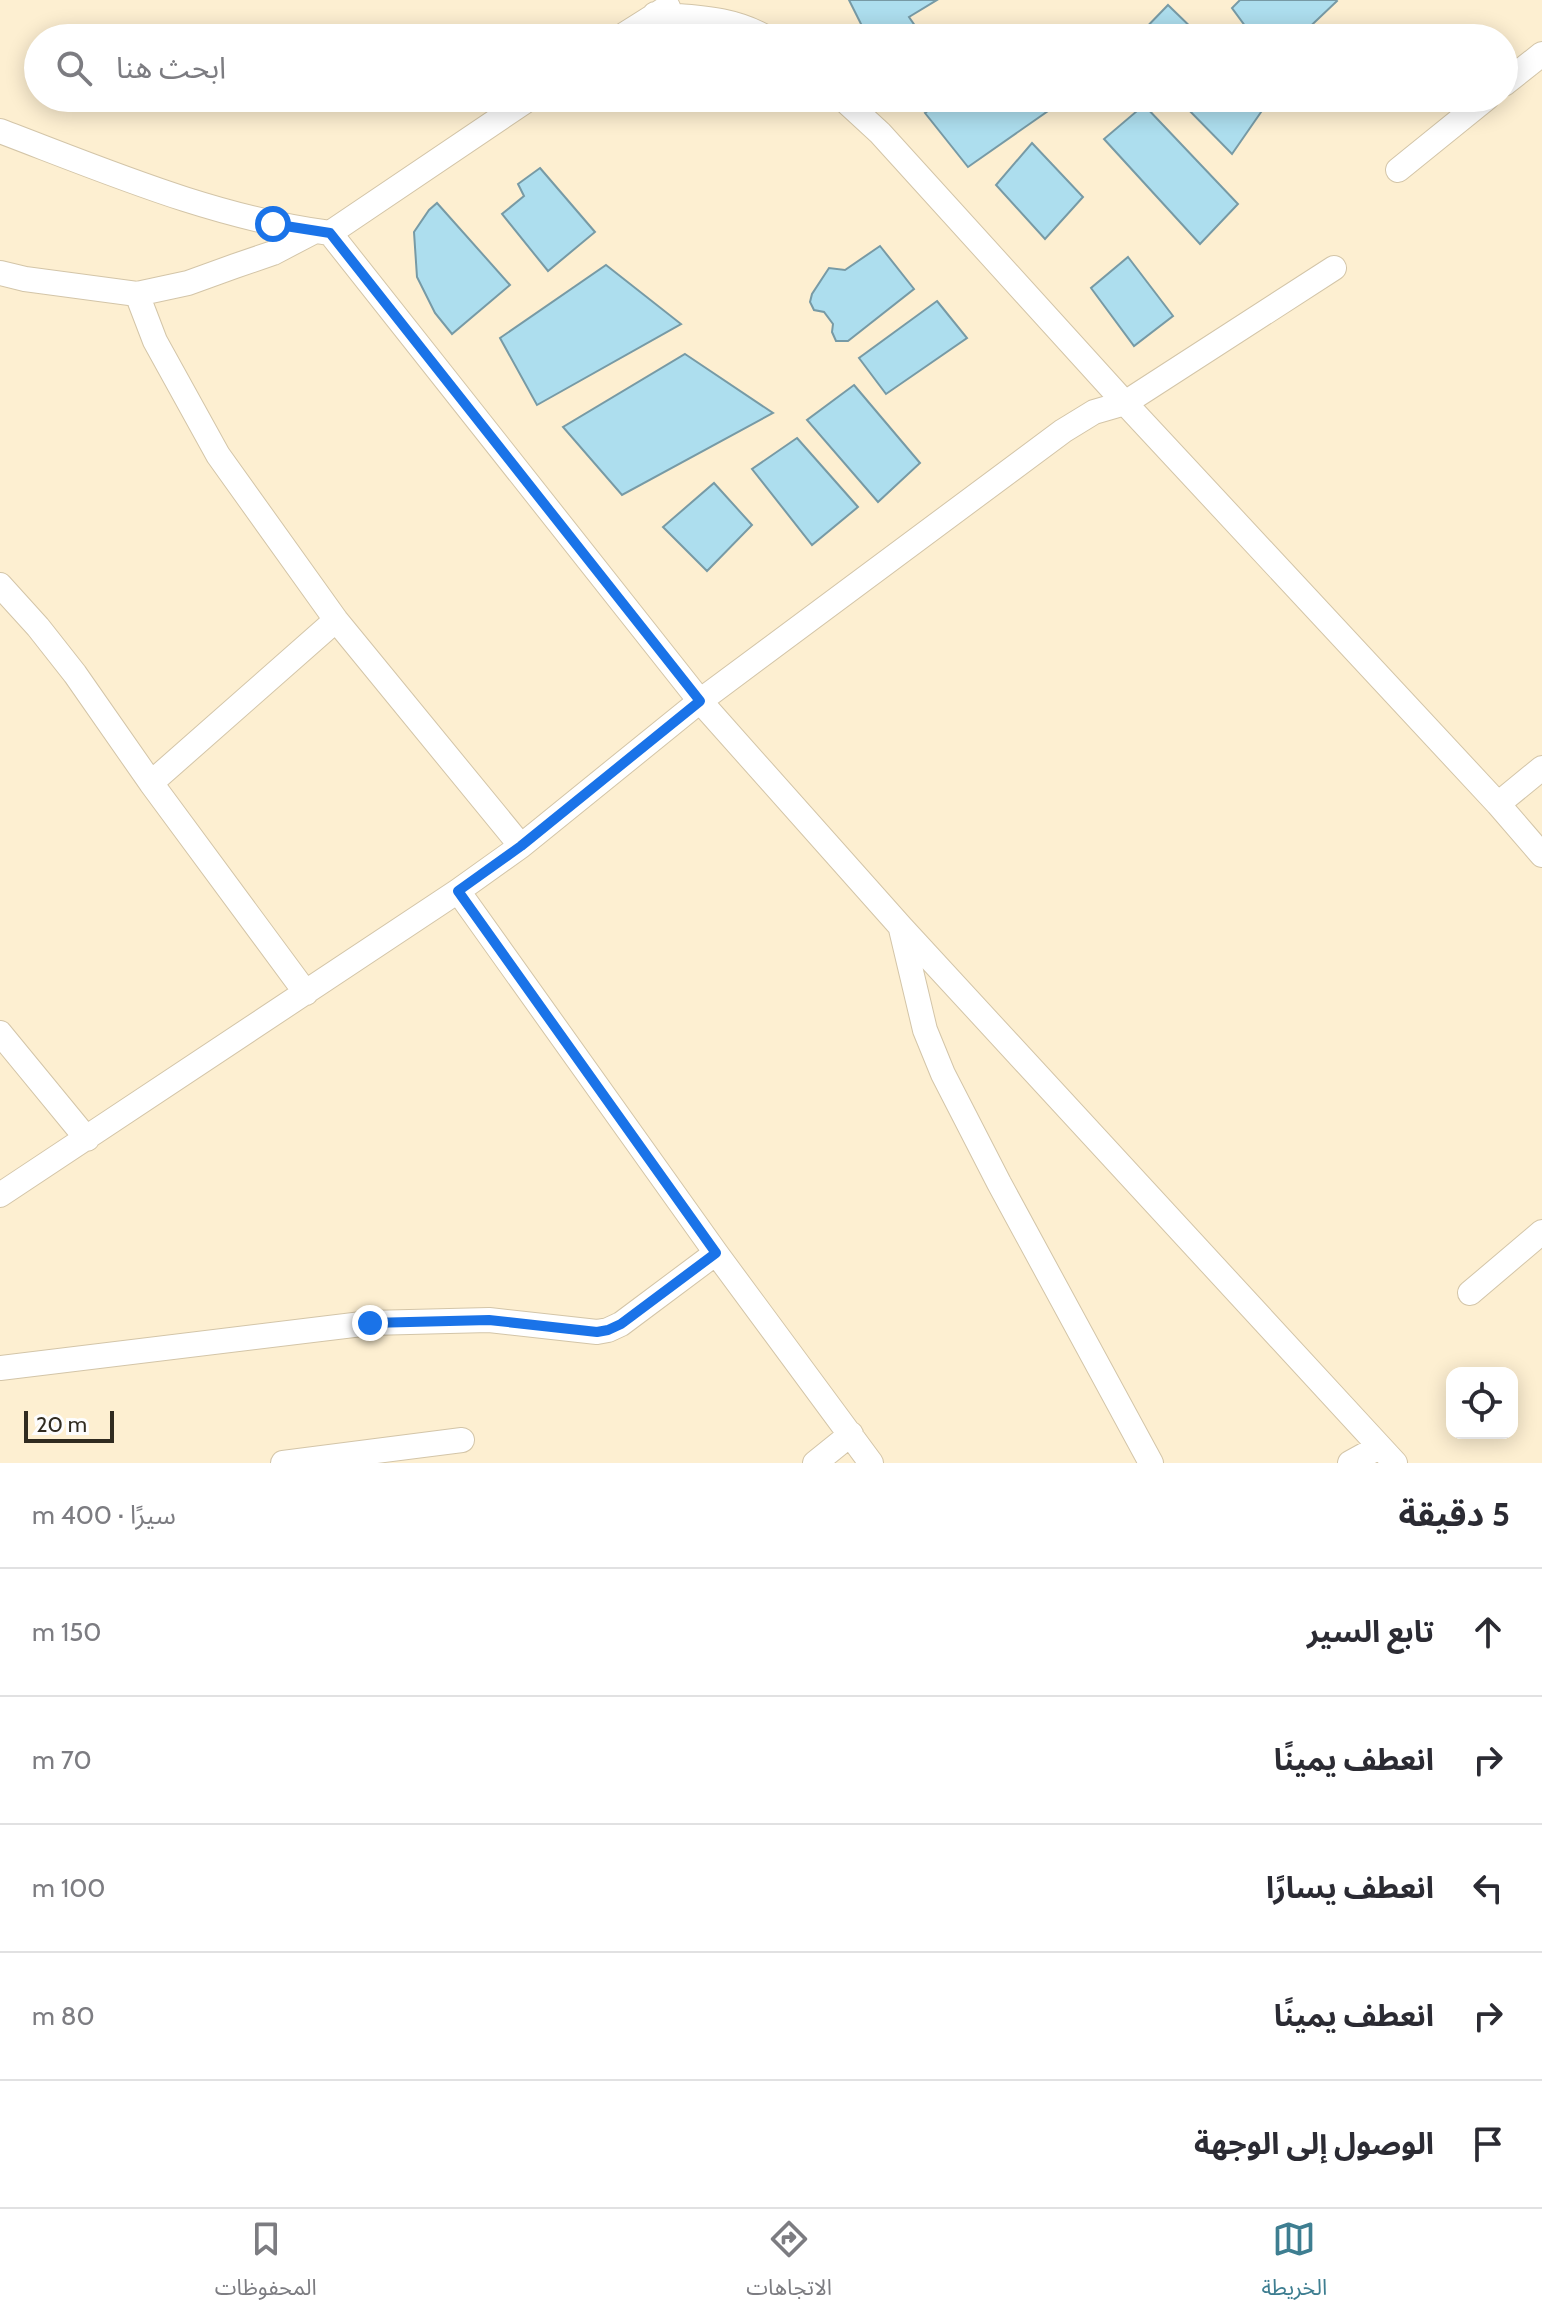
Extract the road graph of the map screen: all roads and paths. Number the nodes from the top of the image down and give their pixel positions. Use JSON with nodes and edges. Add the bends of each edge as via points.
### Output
{"nodes":[{"id":1,"x":680,"y":0,"type":"edge"},
{"id":2,"x":655,"y":14,"type":"junction"},
{"id":3,"x":640,"y":24,"type":"edge"},
{"id":4,"x":738,"y":24,"type":"edge"},
{"id":5,"x":1542,"y":54,"type":"edge"},
{"id":6,"x":1518,"y":73,"type":"edge"},
{"id":7,"x":508,"y":112,"type":"edge"},
{"id":8,"x":857,"y":112,"type":"edge"},
{"id":9,"x":1470,"y":112,"type":"edge"},
{"id":10,"x":0,"y":131,"type":"edge"},
{"id":11,"x":1398,"y":170,"type":"dead end"},
{"id":12,"x":323,"y":232,"type":"junction"},
{"id":13,"x":1334,"y":268,"type":"dead end"},
{"id":14,"x":0,"y":273,"type":"edge"},
{"id":15,"x":137,"y":294,"type":"junction"},
{"id":16,"x":1125,"y":403,"type":"junction"},
{"id":17,"x":0,"y":585,"type":"edge"},
{"id":18,"x":336,"y":620,"type":"junction"},
{"id":19,"x":700,"y":701,"type":"junction"},
{"id":20,"x":1542,"y":768,"type":"edge"},
{"id":21,"x":151,"y":783,"type":"junction"},
{"id":22,"x":1498,"y":804,"type":"junction"},
{"id":23,"x":521,"y":846,"type":"junction"},
{"id":24,"x":1542,"y":855,"type":"edge"},
{"id":25,"x":458,"y":891,"type":"junction"},
{"id":26,"x":901,"y":927,"type":"junction"},
{"id":27,"x":306,"y":993,"type":"junction"},
{"id":28,"x":0,"y":1033,"type":"edge"},
{"id":29,"x":87,"y":1139,"type":"junction"},
{"id":30,"x":0,"y":1195,"type":"edge"},
{"id":31,"x":1542,"y":1232,"type":"edge"},
{"id":32,"x":716,"y":1253,"type":"junction"},
{"id":33,"x":1470,"y":1293,"type":"dead end"},
{"id":34,"x":0,"y":1368,"type":"edge"},
{"id":35,"x":851,"y":1434,"type":"junction"},
{"id":36,"x":462,"y":1440,"type":"dead end"},
{"id":37,"x":1387,"y":1455,"type":"edge"},
{"id":38,"x":283,"y":1463,"type":"edge"},
{"id":39,"x":815,"y":1463,"type":"edge"},
{"id":40,"x":871,"y":1463,"type":"edge"},
{"id":41,"x":1151,"y":1463,"type":"edge"},
{"id":42,"x":1350,"y":1463,"type":"edge"}],
"edges":[{"from":1,"to":2,"type":"street"},
{"from":2,"to":3,"type":"street"},
{"from":2,"to":4,"type":"street"},
{"from":5,"to":6,"type":"street"},
{"from":7,"to":12,"type":"street"},
{"from":8,"to":16,"type":"street"},
{"from":9,"to":11,"type":"street"},
{"from":10,"to":12,"type":"street","via":[[210,208]]},
{"from":12,"to":15,"type":"street","via":[[188,283]]},
{"from":12,"to":19,"type":"street"},
{"from":13,"to":16,"type":"street"},
{"from":14,"to":15,"type":"street"},
{"from":15,"to":18,"type":"street","via":[[155,341],[218,455]]},
{"from":16,"to":19,"type":"street","via":[[1094,412],[1063,431]]},
{"from":16,"to":22,"type":"street"},
{"from":17,"to":21,"type":"street","via":[[75,674]]},
{"from":18,"to":21,"type":"street"},
{"from":18,"to":23,"type":"street"},
{"from":19,"to":23,"type":"street"},
{"from":19,"to":26,"type":"street"},
{"from":20,"to":22,"type":"street"},
{"from":21,"to":27,"type":"street"},
{"from":22,"to":24,"type":"street"},
{"from":23,"to":25,"type":"street"},
{"from":25,"to":27,"type":"street"},
{"from":25,"to":32,"type":"street"},
{"from":26,"to":37,"type":"street"},
{"from":26,"to":41,"type":"street","via":[[925,1030],[943,1074]]},
{"from":27,"to":29,"type":"street"},
{"from":28,"to":29,"type":"street"},
{"from":29,"to":30,"type":"street"},
{"from":31,"to":33,"type":"street"},
{"from":32,"to":34,"type":"street","via":[[621,1324],[597,1332],[489,1320],[370,1323]]},
{"from":32,"to":35,"type":"street"},
{"from":35,"to":39,"type":"street"},
{"from":35,"to":40,"type":"street"},
{"from":36,"to":38,"type":"street"},
{"from":37,"to":42,"type":"street"}]}
